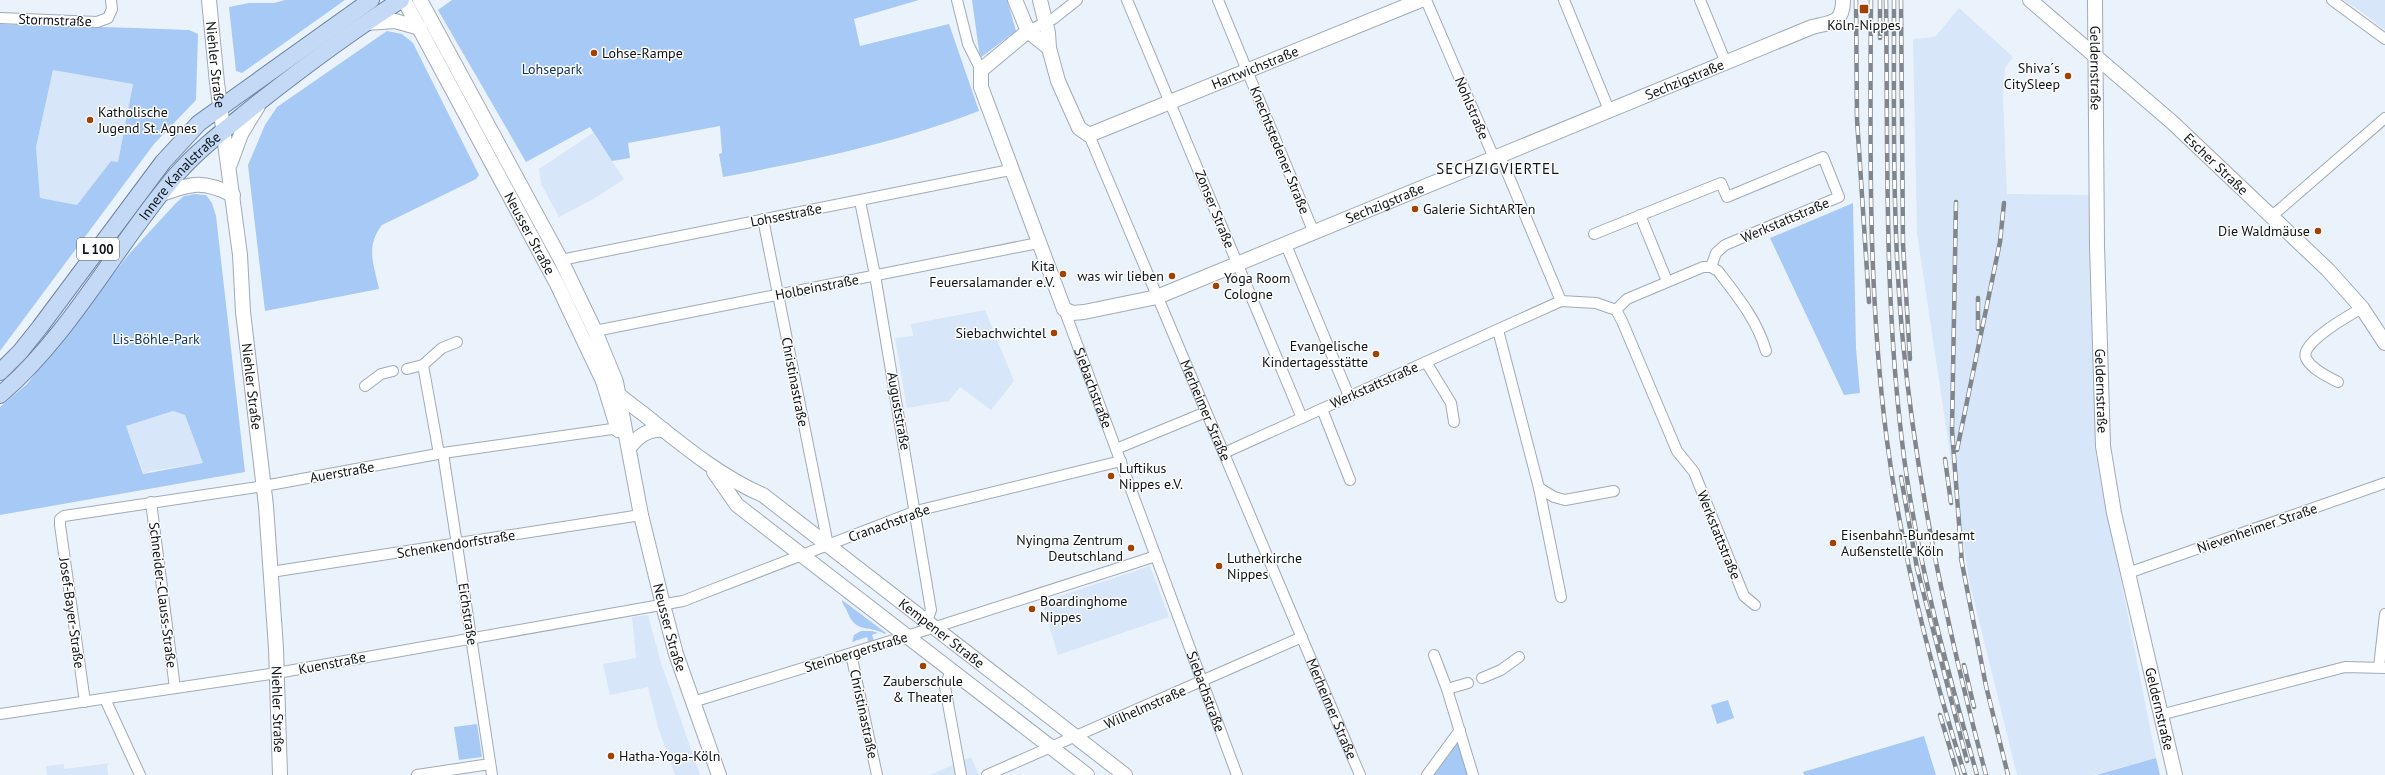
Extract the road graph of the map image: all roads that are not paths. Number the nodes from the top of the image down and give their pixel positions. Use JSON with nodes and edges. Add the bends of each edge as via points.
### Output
{"nodes":[{"id":1,"x":111,"y":0,"type":"edge"},
{"id":2,"x":209,"y":0,"type":"edge"},
{"id":3,"x":371,"y":0,"type":"edge"},
{"id":4,"x":401,"y":0,"type":"edge"},
{"id":5,"x":404,"y":0,"type":"edge"},
{"id":6,"x":420,"y":0,"type":"edge"},
{"id":7,"x":957,"y":0,"type":"edge"},
{"id":8,"x":1015,"y":0,"type":"edge"},
{"id":9,"x":1040,"y":0,"type":"edge"},
{"id":10,"x":1078,"y":0,"type":"edge"},
{"id":11,"x":1127,"y":0,"type":"edge"},
{"id":12,"x":1218,"y":0,"type":"edge"},
{"id":13,"x":1421,"y":0,"type":"edge"},
{"id":14,"x":1426,"y":0,"type":"edge"},
{"id":15,"x":1564,"y":0,"type":"edge"},
{"id":16,"x":1700,"y":0,"type":"edge"},
{"id":17,"x":1843,"y":0,"type":"edge"},
{"id":18,"x":2030,"y":0,"type":"edge"},
{"id":19,"x":2095,"y":0,"type":"edge"},
{"id":20,"x":2332,"y":0,"type":"edge"},
{"id":21,"x":0,"y":18,"type":"edge"},
{"id":22,"x":1045,"y":22,"type":"junction"},
{"id":23,"x":367,"y":23,"type":"junction"},
{"id":24,"x":420,"y":28,"type":"junction"},
{"id":25,"x":1028,"y":31,"type":"junction"},
{"id":26,"x":2385,"y":39,"type":"edge"},
{"id":27,"x":1049,"y":48,"type":"junction"},
{"id":28,"x":2096,"y":55,"type":"junction"},
{"id":29,"x":1726,"y":63,"type":"junction"},
{"id":30,"x":981,"y":70,"type":"junction"},
{"id":31,"x":1247,"y":71,"type":"junction"},
{"id":32,"x":263,"y":99,"type":"junction"},
{"id":33,"x":1171,"y":102,"type":"junction"},
{"id":34,"x":220,"y":107,"type":"junction"},
{"id":35,"x":479,"y":108,"type":"junction"},
{"id":36,"x":1609,"y":110,"type":"junction"},
{"id":37,"x":466,"y":114,"type":"junction"},
{"id":38,"x":2385,"y":118,"type":"edge"},
{"id":39,"x":224,"y":131,"type":"junction"},
{"id":40,"x":1089,"y":135,"type":"junction"},
{"id":41,"x":1497,"y":158,"type":"junction"},
{"id":42,"x":229,"y":166,"type":"junction"},
{"id":43,"x":1010,"y":170,"type":"junction"},
{"id":44,"x":162,"y":194,"type":"junction"},
{"id":45,"x":232,"y":195,"type":"junction"},
{"id":46,"x":860,"y":200,"type":"junction"},
{"id":47,"x":1640,"y":215,"type":"junction"},
{"id":48,"x":2272,"y":216,"type":"junction"},
{"id":49,"x":763,"y":219,"type":"junction"},
{"id":50,"x":1314,"y":233,"type":"junction"},
{"id":51,"x":1594,"y":234,"type":"dead end"},
{"id":52,"x":1038,"y":243,"type":"junction"},
{"id":53,"x":1286,"y":245,"type":"junction"},
{"id":54,"x":543,"y":257,"type":"junction"},
{"id":55,"x":561,"y":260,"type":"junction"},
{"id":56,"x":1238,"y":265,"type":"junction"},
{"id":57,"x":1711,"y":267,"type":"junction"},
{"id":58,"x":875,"y":275,"type":"junction"},
{"id":59,"x":1667,"y":281,"type":"junction"},
{"id":60,"x":778,"y":295,"type":"junction"},
{"id":61,"x":1157,"y":297,"type":"junction"},
{"id":62,"x":1561,"y":301,"type":"junction"},
{"id":63,"x":2362,"y":308,"type":"junction"},
{"id":64,"x":1064,"y":309,"type":"junction"},
{"id":65,"x":1616,"y":310,"type":"junction"},
{"id":66,"x":1498,"y":330,"type":"junction"},
{"id":67,"x":595,"y":331,"type":"junction"},
{"id":68,"x":457,"y":342,"type":"dead end"},
{"id":69,"x":2385,"y":343,"type":"edge"},
{"id":70,"x":1766,"y":351,"type":"dead end"},
{"id":71,"x":1426,"y":362,"type":"junction"},
{"id":72,"x":423,"y":366,"type":"junction"},
{"id":73,"x":407,"y":369,"type":"dead end"},
{"id":74,"x":393,"y":371,"type":"dead end"},
{"id":75,"x":0,"y":372,"type":"edge"},
{"id":76,"x":604,"y":381,"type":"junction"},
{"id":77,"x":2338,"y":382,"type":"dead end"},
{"id":78,"x":365,"y":386,"type":"dead end"},
{"id":79,"x":0,"y":395,"type":"edge"},
{"id":80,"x":1349,"y":396,"type":"junction"},
{"id":81,"x":621,"y":397,"type":"junction"},
{"id":82,"x":1322,"y":409,"type":"junction"},
{"id":83,"x":1206,"y":412,"type":"junction"},
{"id":84,"x":1302,"y":418,"type":"junction"},
{"id":85,"x":1454,"y":422,"type":"dead end"},
{"id":86,"x":664,"y":430,"type":"junction"},
{"id":87,"x":624,"y":438,"type":"junction"},
{"id":88,"x":1116,"y":449,"type":"junction"},
{"id":89,"x":1224,"y":453,"type":"junction"},
{"id":90,"x":441,"y":454,"type":"junction"},
{"id":91,"x":701,"y":457,"type":"junction"},
{"id":92,"x":1121,"y":461,"type":"junction"},
{"id":93,"x":634,"y":477,"type":"junction"},
{"id":94,"x":1350,"y":480,"type":"dead end"},
{"id":95,"x":2385,"y":483,"type":"edge"},
{"id":96,"x":264,"y":486,"type":"junction"},
{"id":97,"x":1539,"y":488,"type":"junction"},
{"id":98,"x":1614,"y":492,"type":"dead end"},
{"id":99,"x":757,"y":493,"type":"junction"},
{"id":100,"x":151,"y":502,"type":"junction"},
{"id":101,"x":745,"y":511,"type":"junction"},
{"id":102,"x":916,"y":511,"type":"junction"},
{"id":103,"x":641,"y":515,"type":"junction"},
{"id":104,"x":60,"y":525,"type":"joint"},
{"id":105,"x":457,"y":545,"type":"junction"},
{"id":106,"x":828,"y":545,"type":"junction"},
{"id":107,"x":802,"y":555,"type":"junction"},
{"id":108,"x":1156,"y":556,"type":"junction"},
{"id":109,"x":271,"y":572,"type":"junction"},
{"id":110,"x":2128,"y":573,"type":"junction"},
{"id":111,"x":1561,"y":597,"type":"dead end"},
{"id":112,"x":663,"y":605,"type":"junction"},
{"id":113,"x":1755,"y":605,"type":"dead end"},
{"id":114,"x":2385,"y":614,"type":"edge"},
{"id":115,"x":931,"y":624,"type":"junction"},
{"id":116,"x":908,"y":636,"type":"junction"},
{"id":117,"x":471,"y":637,"type":"junction"},
{"id":118,"x":1302,"y":637,"type":"junction"},
{"id":119,"x":851,"y":654,"type":"junction"},
{"id":120,"x":1434,"y":654,"type":"dead end"},
{"id":121,"x":1519,"y":657,"type":"dead end"},
{"id":122,"x":2382,"y":668,"type":"edge"},
{"id":123,"x":951,"y":670,"type":"junction"},
{"id":124,"x":277,"y":673,"type":"junction"},
{"id":125,"x":1482,"y":678,"type":"dead end"},
{"id":126,"x":1202,"y":681,"type":"junction"},
{"id":127,"x":1468,"y":683,"type":"dead end"},
{"id":128,"x":175,"y":688,"type":"junction"},
{"id":129,"x":1447,"y":689,"type":"junction"},
{"id":130,"x":105,"y":699,"type":"junction"},
{"id":131,"x":86,"y":702,"type":"junction"},
{"id":132,"x":693,"y":702,"type":"junction"},
{"id":133,"x":0,"y":714,"type":"edge"},
{"id":134,"x":2160,"y":715,"type":"junction"},
{"id":135,"x":1460,"y":730,"type":"junction"},
{"id":136,"x":1074,"y":736,"type":"junction"},
{"id":137,"x":1051,"y":746,"type":"junction"},
{"id":138,"x":490,"y":764,"type":"junction"},
{"id":139,"x":140,"y":775,"type":"edge"},
{"id":140,"x":280,"y":775,"type":"edge"},
{"id":141,"x":417,"y":775,"type":"edge"},
{"id":142,"x":492,"y":775,"type":"edge"},
{"id":143,"x":719,"y":775,"type":"edge"},
{"id":144,"x":877,"y":775,"type":"edge"},
{"id":145,"x":961,"y":775,"type":"edge"},
{"id":146,"x":987,"y":775,"type":"edge"},
{"id":147,"x":1087,"y":775,"type":"edge"},
{"id":148,"x":1125,"y":775,"type":"edge"},
{"id":149,"x":1237,"y":775,"type":"edge"},
{"id":150,"x":1360,"y":775,"type":"edge"},
{"id":151,"x":1427,"y":775,"type":"edge"},
{"id":152,"x":1473,"y":775,"type":"edge"},
{"id":153,"x":2175,"y":775,"type":"edge"}],
"edges":[{"from":1,"to":21,"type":"street","name":"Stormstraße","via":[[112,9],[108,18],[98,22]]},
{"from":2,"to":34,"type":"street","name":"Niehler Straße"},
{"from":3,"to":34,"type":"main road","name":"Innere Kanalstraße","number":"L 100"},
{"from":4,"to":23,"type":"main road","name":"Innere Kanalstraße","number":"L 100"},
{"from":5,"to":24,"type":"street","name":"Neusser Straße"},
{"from":6,"to":35,"type":"street","name":"Neusser Straße"},
{"from":7,"to":30,"type":"street","name":"Siebachstraße","via":[[968,44]]},
{"from":8,"to":25,"type":"street"},
{"from":9,"to":22,"type":"street","name":"Merheimer Straße"},
{"from":10,"to":22,"type":"street"},
{"from":11,"to":33,"type":"street","name":"Zonser Straße"},
{"from":12,"to":31,"type":"street","name":"Knechtstedener Straße"},
{"from":13,"to":31,"type":"street","name":"Hartwichstraße"},
{"from":14,"to":41,"type":"street","name":"Nohlstraße","via":[[1491,151]]},
{"from":15,"to":36,"type":"street"},
{"from":16,"to":29,"type":"street"},
{"from":17,"to":29,"type":"street","name":"Sechzigstraße","via":[[1842,14],[1835,21],[1812,27]]},
{"from":18,"to":28,"type":"street","name":"Escher Straße"},
{"from":19,"to":28,"type":"street","name":"Geldernstraße"},
{"from":20,"to":26,"type":"street"},
{"from":22,"to":25,"type":"street"},
{"from":22,"to":27,"type":"street","name":"Merheimer Straße"},
{"from":23,"to":24,"type":"street","via":[[395,22]]},
{"from":23,"to":32,"type":"main road","name":"Innere Kanalstraße","number":"L 100"},
{"from":24,"to":37,"type":"street","name":"Neusser Straße"},
{"from":25,"to":27,"type":"street"},
{"from":25,"to":30,"type":"street"},
{"from":27,"to":40,"type":"street","name":"Merheimer Straße","via":[[1058,81],[1079,128]]},
{"from":28,"to":48,"type":"street","name":"Escher Straße"},
{"from":28,"to":110,"type":"street","name":"Geldernstraße","via":[[2097,244],[2103,446],[2114,513]]},
{"from":29,"to":36,"type":"street","name":"Sechzigstraße"},
{"from":30,"to":43,"type":"street","name":"Siebachstraße","via":[[981,87]]},
{"from":31,"to":33,"type":"street","name":"Hartwichstraße"},
{"from":31,"to":50,"type":"street","name":"Knechtstedener Straße"},
{"from":32,"to":39,"type":"main road","name":"Innere Kanalstraße","number":"L 100"},
{"from":32,"to":42,"type":"street","via":[[241,134]]},
{"from":33,"to":40,"type":"street","name":"Hartwichstraße"},
{"from":33,"to":56,"type":"street","name":"Zonser Straße"},
{"from":34,"to":39,"type":"street","name":"Niehler Straße"},
{"from":34,"to":75,"type":"main road","name":"Innere Kanalstraße","number":"L 100","via":[[196,126],[163,162],[40,328]]},
{"from":35,"to":37,"type":"street"},
{"from":35,"to":55,"type":"street","name":"Neusser Straße"},
{"from":36,"to":41,"type":"street","name":"Sechzigstraße"},
{"from":37,"to":54,"type":"street","name":"Neusser Straße"},
{"from":38,"to":48,"type":"street"},
{"from":39,"to":42,"type":"street","name":"Niehler Straße"},
{"from":39,"to":44,"type":"main road","name":"Innere Kanalstraße","number":"L 100","via":[[196,154]]},
{"from":40,"to":61,"type":"street","name":"Merheimer Straße"},
{"from":41,"to":50,"type":"street","name":"Sechzigstraße"},
{"from":41,"to":62,"type":"street","name":"Nohlstraße","via":[[1504,165]]},
{"from":42,"to":45,"type":"street","name":"Niehler Straße"},
{"from":43,"to":46,"type":"street","name":"Lohsestraße"},
{"from":43,"to":52,"type":"street","name":"Siebachstraße"},
{"from":44,"to":45,"type":"street","via":[[187,185],[203,183]]},
{"from":44,"to":79,"type":"main road","name":"Innere Kanalstraße","number":"L 100","via":[[48,346],[26,372]]},
{"from":45,"to":96,"type":"street","name":"Niehler Straße"},
{"from":46,"to":49,"type":"street","name":"Lohsestraße"},
{"from":46,"to":58,"type":"street","name":"Auguststraße"},
{"from":47,"to":51,"type":"street","name":"Werkstattstraße"},
{"from":47,"to":57,"type":"street","name":"Werkstattstraße","via":[[1721,183],[1727,197],[1823,157],[1839,197],[1726,245],[1716,253]]},
{"from":47,"to":59,"type":"street"},
{"from":48,"to":63,"type":"street","name":"Escher Straße","via":[[2328,270]]},
{"from":49,"to":55,"type":"street","name":"Lohsestraße"},
{"from":49,"to":60,"type":"street","name":"Christinastraße"},
{"from":50,"to":53,"type":"street","name":"Sechzigstraße"},
{"from":52,"to":58,"type":"street","name":"Holbeinstraße"},
{"from":52,"to":64,"type":"street","name":"Siebachstraße"},
{"from":53,"to":56,"type":"street","name":"Sechzigstraße"},
{"from":53,"to":80,"type":"street"},
{"from":54,"to":55,"type":"street"},
{"from":54,"to":76,"type":"street","name":"Neusser Straße"},
{"from":55,"to":67,"type":"street","name":"Neusser Straße"},
{"from":56,"to":61,"type":"street","name":"Sechzigstraße"},
{"from":56,"to":84,"type":"street","name":"Zonser Straße"},
{"from":57,"to":59,"type":"street","via":[[1703,267]]},
{"from":57,"to":70,"type":"street","via":[[1718,271],[1750,315],[1759,329]]},
{"from":58,"to":60,"type":"street","name":"Holbeinstraße"},
{"from":58,"to":102,"type":"street","name":"Auguststraße"},
{"from":59,"to":65,"type":"street","via":[[1627,299]]},
{"from":60,"to":67,"type":"street","name":"Holbeinstraße"},
{"from":60,"to":106,"type":"street","name":"Christinastraße"},
{"from":61,"to":64,"type":"street","name":"Sechzigstraße","via":[[1084,312],[1072,313]]},
{"from":61,"to":83,"type":"street","name":"Merheimer Straße"},
{"from":62,"to":65,"type":"street","name":"Werkstattstraße","via":[[1596,303]]},
{"from":62,"to":66,"type":"street","name":"Werkstattstraße"},
{"from":63,"to":69,"type":"street","name":"Escher Straße"},
{"from":63,"to":77,"type":"street","via":[[2322,334],[2305,352],[2306,359],[2323,375]]},
{"from":64,"to":88,"type":"street","name":"Siebachstraße"},
{"from":65,"to":113,"type":"street","name":"Werkstattstraße","via":[[1677,451],[1694,472],[1744,596]]},
{"from":66,"to":71,"type":"street","name":"Werkstattstraße"},
{"from":66,"to":97,"type":"street"},
{"from":67,"to":81,"type":"street","name":"Neusser Straße"},
{"from":68,"to":72,"type":"street","via":[[442,348]]},
{"from":71,"to":80,"type":"street","name":"Werkstattstraße"},
{"from":71,"to":85,"type":"street","name":"Werkstattstraße","via":[[1451,403]]},
{"from":72,"to":73,"type":"street"},
{"from":72,"to":90,"type":"street","name":"Eichstraße"},
{"from":74,"to":78,"type":"street","via":[[381,374]]},
{"from":76,"to":81,"type":"street","name":"Kempener Straße"},
{"from":76,"to":87,"type":"street","name":"Neusser Straße"},
{"from":80,"to":82,"type":"street","name":"Werkstattstraße"},
{"from":81,"to":86,"type":"street","name":"Kempener Straße"},
{"from":81,"to":87,"type":"street","name":"Neusser Straße"},
{"from":82,"to":84,"type":"street","name":"Werkstattstraße"},
{"from":82,"to":94,"type":"street","name":"Werkstattstraße"},
{"from":83,"to":88,"type":"street"},
{"from":83,"to":89,"type":"street","name":"Merheimer Straße"},
{"from":84,"to":89,"type":"street","name":"Werkstattstraße"},
{"from":86,"to":87,"type":"street","via":[[658,429],[635,440]]},
{"from":86,"to":91,"type":"street","name":"Kempener Straße"},
{"from":87,"to":90,"type":"street","name":"Auerstraße"},
{"from":87,"to":93,"type":"street","name":"Neusser Straße"},
{"from":87,"to":93,"type":"street","name":"Neusser Straße"},
{"from":88,"to":92,"type":"street","name":"Siebachstraße"},
{"from":89,"to":118,"type":"street","name":"Merheimer Straße"},
{"from":90,"to":96,"type":"street","name":"Auerstraße"},
{"from":90,"to":105,"type":"street","name":"Eichstraße"},
{"from":91,"to":99,"type":"street","name":"Kempener Straße"},
{"from":91,"to":101,"type":"street","name":"Kempener Straße","via":[[723,482],[737,505]]},
{"from":92,"to":102,"type":"street","name":"Cranachstraße"},
{"from":92,"to":108,"type":"street","name":"Siebachstraße"},
{"from":93,"to":103,"type":"street","name":"Neusser Straße"},
{"from":95,"to":110,"type":"street","name":"Nievenheimer Straße"},
{"from":96,"to":100,"type":"street","name":"Auerstraße"},
{"from":96,"to":109,"type":"street","name":"Niehler Straße"},
{"from":97,"to":98,"type":"street","via":[[1554,498],[1565,500]]},
{"from":97,"to":111,"type":"street"},
{"from":99,"to":101,"type":"street","via":[[746,502]]},
{"from":99,"to":106,"type":"street","name":"Kempener Straße"},
{"from":100,"to":104,"type":"street","name":"Auerstraße","via":[[64,516],[60,519]]},
{"from":100,"to":128,"type":"street","name":"Schneider-Clauss-Straße"},
{"from":101,"to":107,"type":"street","name":"Kempener Straße"},
{"from":102,"to":106,"type":"street","name":"Cranachstraße"},
{"from":102,"to":115,"type":"street","name":"Auguststraße"},
{"from":103,"to":105,"type":"street","name":"Schenkendorfstraße"},
{"from":103,"to":112,"type":"street","name":"Neusser Straße"},
{"from":104,"to":131,"type":"street","name":"Josef-Bayer-Straße"},
{"from":105,"to":109,"type":"street","name":"Schenkendorfstraße"},
{"from":105,"to":117,"type":"street","name":"Eichstraße"},
{"from":106,"to":107,"type":"street","name":"Cranachstraße"},
{"from":106,"to":115,"type":"street","name":"Kempener Straße"},
{"from":107,"to":112,"type":"street","name":"Cranachstraße","via":[[683,601]]},
{"from":107,"to":116,"type":"street","name":"Kempener Straße"},
{"from":108,"to":115,"type":"street","name":"Steinbergerstraße"},
{"from":108,"to":126,"type":"street","name":"Siebachstraße"},
{"from":109,"to":124,"type":"street","name":"Niehler Straße"},
{"from":110,"to":134,"type":"street","name":"Geldernstraße"},
{"from":112,"to":117,"type":"street","name":"Kuenstraße"},
{"from":112,"to":132,"type":"street","name":"Neusser Straße","via":[[676,654]]},
{"from":114,"to":122,"type":"street"},
{"from":115,"to":116,"type":"street","name":"Steinbergerstraße"},
{"from":115,"to":136,"type":"street","name":"Kempener Straße"},
{"from":116,"to":119,"type":"street","name":"Steinbergerstraße"},
{"from":116,"to":123,"type":"street","name":"Kempener Straße"},
{"from":117,"to":124,"type":"street","name":"Kuenstraße"},
{"from":117,"to":138,"type":"street","name":"Eichstraße"},
{"from":118,"to":126,"type":"street","name":"Wilhelmstraße"},
{"from":118,"to":150,"type":"street","name":"Merheimer Straße"},
{"from":119,"to":132,"type":"street","name":"Steinbergerstraße"},
{"from":119,"to":144,"type":"street","name":"Christinastraße"},
{"from":120,"to":129,"type":"street"},
{"from":121,"to":125,"type":"street","via":[[1501,670]]},
{"from":122,"to":134,"type":"street","via":[[2345,666]]},
{"from":123,"to":137,"type":"street","name":"Kempener Straße"},
{"from":123,"to":145,"type":"street","via":[[945,687]]},
{"from":124,"to":128,"type":"street","name":"Kuenstraße"},
{"from":124,"to":140,"type":"street","name":"Niehler Straße"},
{"from":126,"to":136,"type":"street","name":"Wilhelmstraße"},
{"from":126,"to":149,"type":"street","name":"Siebachstraße"},
{"from":127,"to":129,"type":"street"},
{"from":128,"to":130,"type":"street","name":"Kuenstraße"},
{"from":129,"to":135,"type":"street"},
{"from":130,"to":131,"type":"street","name":"Kuenstraße"},
{"from":130,"to":139,"type":"street"},
{"from":131,"to":133,"type":"street","name":"Kuenstraße"},
{"from":132,"to":143,"type":"street","name":"Neusser Straße"},
{"from":134,"to":153,"type":"street","name":"Geldernstraße"},
{"from":135,"to":151,"type":"street"},
{"from":135,"to":152,"type":"street"},
{"from":136,"to":137,"type":"street","name":"Wilhelmstraße"},
{"from":136,"to":148,"type":"street","name":"Kempener Straße"},
{"from":137,"to":146,"type":"street","name":"Wilhelmstraße"},
{"from":137,"to":147,"type":"street","name":"Kempener Straße"},
{"from":138,"to":141,"type":"street"},
{"from":138,"to":142,"type":"street","name":"Eichstraße"}]}
